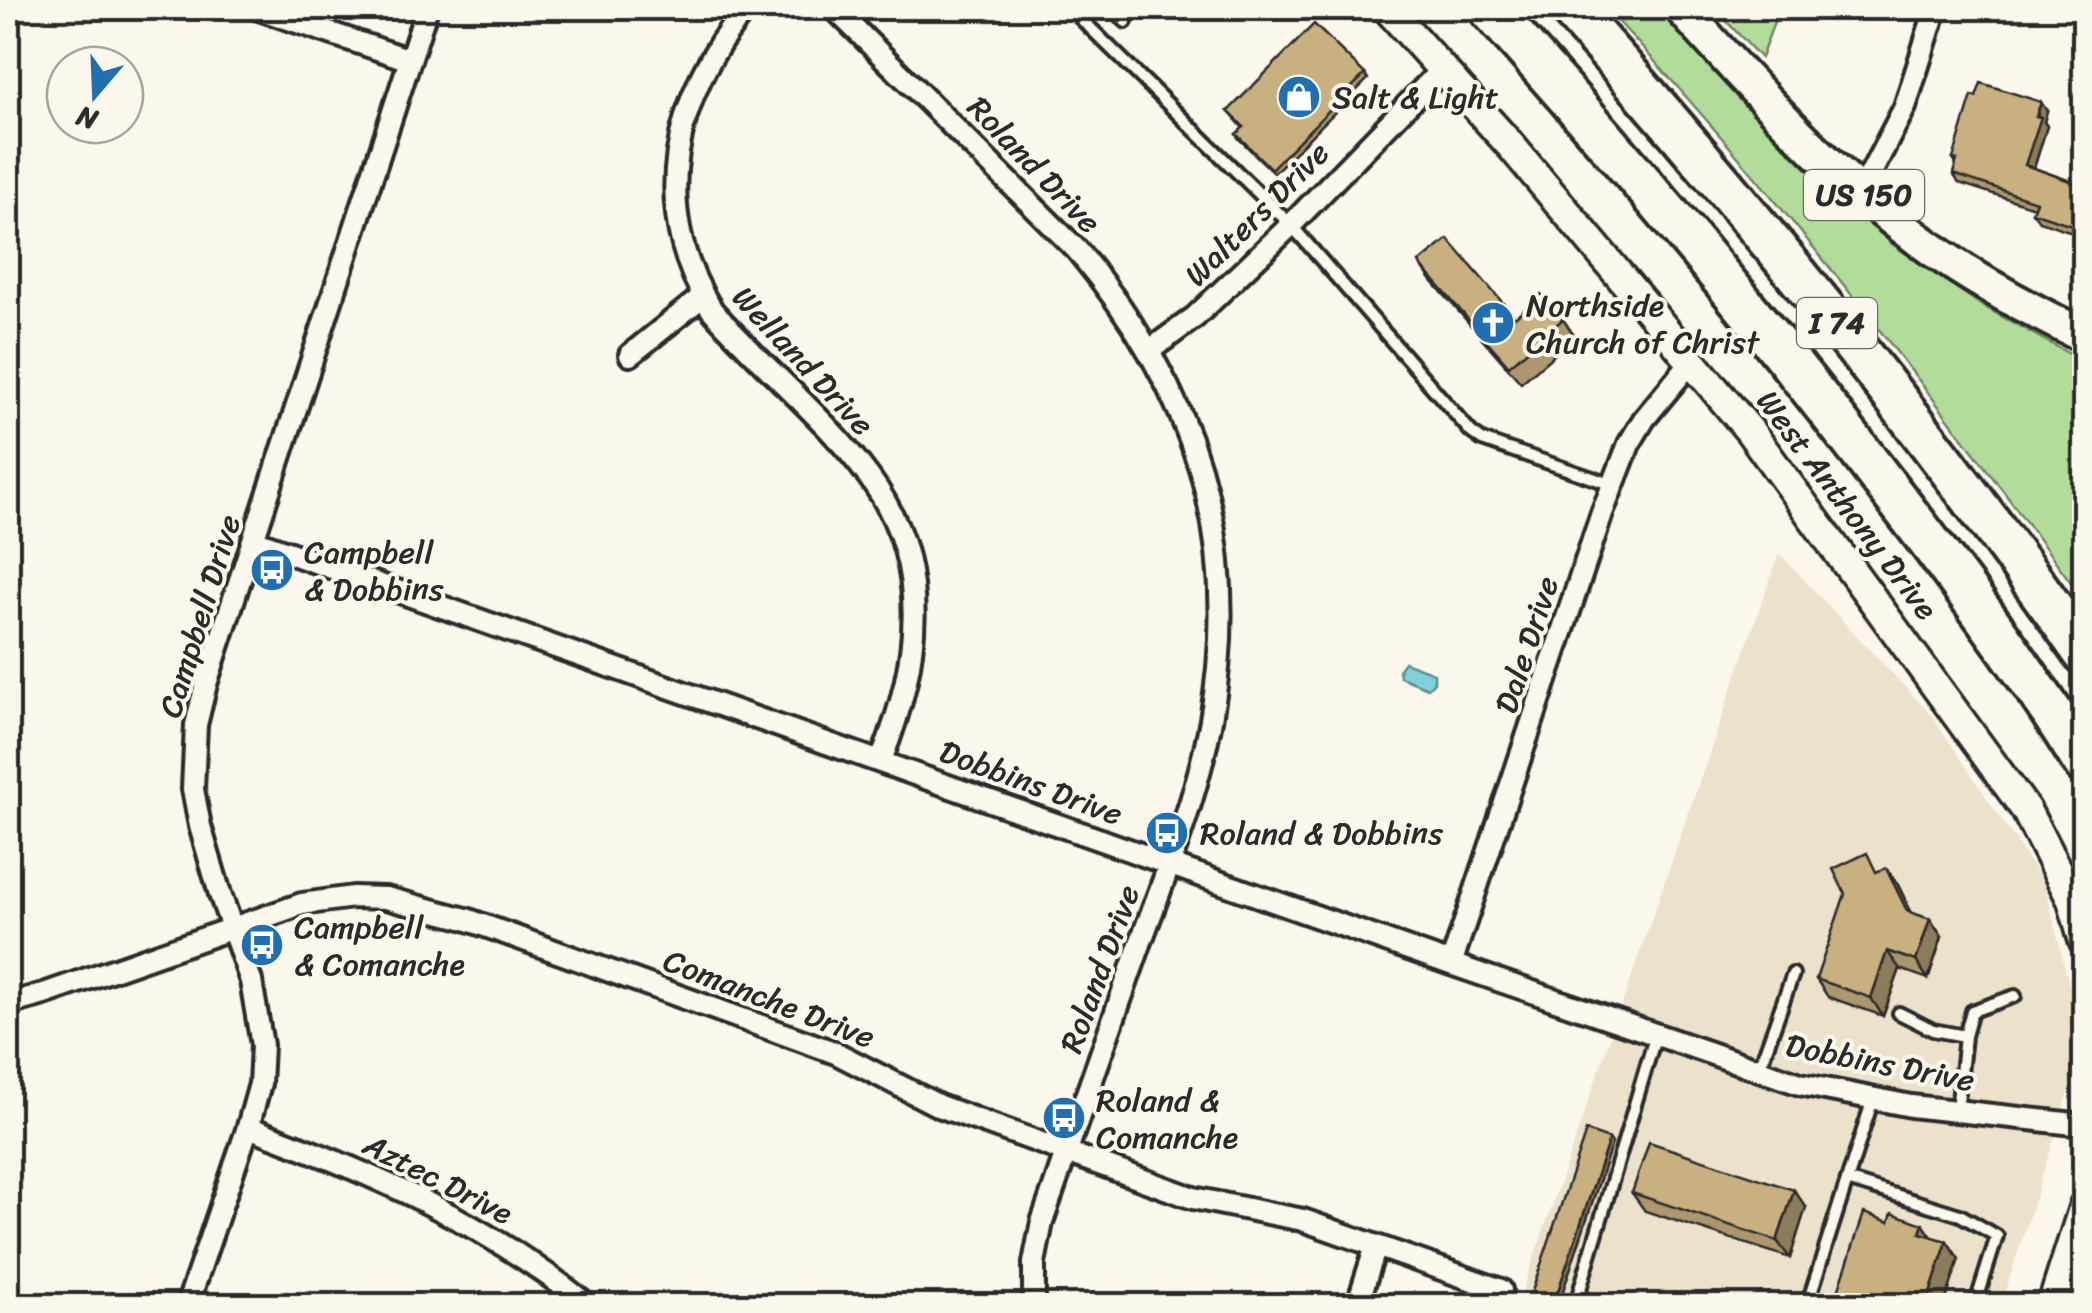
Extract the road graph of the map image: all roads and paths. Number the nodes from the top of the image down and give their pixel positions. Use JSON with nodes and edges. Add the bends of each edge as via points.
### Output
{"nodes":[{"id":1,"x":256,"y":8,"type":"edge"},
{"id":2,"x":428,"y":8,"type":"edge"},
{"id":3,"x":747,"y":8,"type":"edge"},
{"id":4,"x":834,"y":8,"type":"edge"},
{"id":5,"x":1070,"y":8,"type":"edge"},
{"id":6,"x":1112,"y":8,"type":"edge"},
{"id":7,"x":1388,"y":8,"type":"edge"},
{"id":8,"x":1489,"y":8,"type":"edge"},
{"id":9,"x":1570,"y":8,"type":"edge"},
{"id":10,"x":1681,"y":8,"type":"edge"},
{"id":11,"x":1936,"y":8,"type":"edge"},
{"id":12,"x":1126,"y":22,"type":"dead end"},
{"id":13,"x":410,"y":60,"type":"junction"},
{"id":14,"x":1442,"y":70,"type":"junction"},
{"id":15,"x":1861,"y":192,"type":"junction"},
{"id":16,"x":1291,"y":224,"type":"junction"},
{"id":17,"x":703,"y":296,"type":"junction"},
{"id":18,"x":2084,"y":336,"type":"edge"},
{"id":19,"x":1150,"y":350,"type":"junction"},
{"id":20,"x":630,"y":355,"type":"dead end"},
{"id":21,"x":1692,"y":362,"type":"junction"},
{"id":22,"x":1613,"y":485,"type":"junction"},
{"id":23,"x":253,"y":540,"type":"junction"},
{"id":24,"x":2084,"y":654,"type":"edge"},
{"id":25,"x":2051,"y":710,"type":"junction"},
{"id":26,"x":881,"y":760,"type":"junction"},
{"id":27,"x":2084,"y":764,"type":"edge"},
{"id":28,"x":2084,"y":781,"type":"edge"},
{"id":29,"x":1169,"y":864,"type":"junction"},
{"id":30,"x":231,"y":928,"type":"junction"},
{"id":31,"x":2084,"y":941,"type":"edge"},
{"id":32,"x":1451,"y":964,"type":"junction"},
{"id":33,"x":1793,"y":974,"type":"dead end"},
{"id":34,"x":2015,"y":996,"type":"dead end"},
{"id":35,"x":8,"y":1004,"type":"edge"},
{"id":36,"x":1899,"y":1013,"type":"dead end"},
{"id":37,"x":1656,"y":1034,"type":"junction"},
{"id":38,"x":1966,"y":1036,"type":"junction"},
{"id":39,"x":1759,"y":1070,"type":"junction"},
{"id":40,"x":1873,"y":1098,"type":"junction"},
{"id":41,"x":1957,"y":1112,"type":"junction"},
{"id":42,"x":2084,"y":1125,"type":"edge"},
{"id":43,"x":248,"y":1128,"type":"junction"},
{"id":44,"x":1066,"y":1153,"type":"junction"},
{"id":45,"x":1847,"y":1180,"type":"junction"},
{"id":46,"x":2084,"y":1206,"type":"edge"},
{"id":47,"x":1376,"y":1246,"type":"junction"},
{"id":48,"x":1501,"y":1290,"type":"dead end"},
{"id":49,"x":187,"y":1306,"type":"edge"},
{"id":50,"x":588,"y":1306,"type":"edge"},
{"id":51,"x":1034,"y":1306,"type":"edge"},
{"id":52,"x":1356,"y":1306,"type":"edge"},
{"id":53,"x":1574,"y":1306,"type":"edge"},
{"id":54,"x":1807,"y":1306,"type":"edge"},
{"id":55,"x":1975,"y":1306,"type":"edge"},
{"id":56,"x":2052,"y":1306,"type":"edge"}],
"edges":[{"from":1,"to":13,"type":"street"},
{"from":2,"to":13,"type":"street","name":"Campbell Drive"},
{"from":3,"to":17,"type":"street","name":"Welland Drive","via":[[700,76],[676,147],[678,213]]},
{"from":4,"to":19,"type":"street","name":"Roland Drive","via":[[1077,250]]},
{"from":5,"to":16,"type":"lane"},
{"from":6,"to":12,"type":"lane"},
{"from":7,"to":14,"type":"street","name":"West Anthony Drive"},
{"from":8,"to":25,"type":"highway","number":"I 74","via":[[1813,389]]},
{"from":9,"to":24,"type":"highway","number":"I 74","via":[[1829,312]]},
{"from":10,"to":15,"type":"main road","number":"US 150","via":[[1768,105]]},
{"from":11,"to":15,"type":"street","via":[[1904,107]]},
{"from":13,"to":23,"type":"street","name":"Campbell Drive"},
{"from":14,"to":16,"type":"street","name":"Walters Drive"},
{"from":14,"to":21,"type":"street","name":"West Anthony Drive"},
{"from":15,"to":18,"type":"main road","number":"US 150","via":[[1936,252]]},
{"from":16,"to":19,"type":"street","name":"Walters Drive","via":[[1195,317]]},
{"from":16,"to":22,"type":"lane","via":[[1482,440]]},
{"from":17,"to":20,"type":"street"},
{"from":17,"to":26,"type":"street","name":"Welland Drive","via":[[868,476],[896,526],[915,628],[902,703]]},
{"from":19,"to":29,"type":"street","name":"Roland Drive","via":[[1196,448],[1210,508],[1220,612],[1210,722]]},
{"from":21,"to":22,"type":"street","name":"Dale Drive","via":[[1644,419]]},
{"from":21,"to":31,"type":"street","name":"West Anthony Drive","via":[[1749,430],[2026,810],[2072,900]]},
{"from":22,"to":32,"type":"street","name":"Dale Drive"},
{"from":23,"to":26,"type":"street","name":"Dobbins Drive"},
{"from":23,"to":30,"type":"street","name":"Campbell Drive","via":[[206,684],[192,759],[200,826]]},
{"from":25,"to":27,"type":"highway","number":"I 74"},
{"from":25,"to":28,"type":"highway"},
{"from":26,"to":29,"type":"street","name":"Dobbins Drive"},
{"from":29,"to":32,"type":"street","name":"Dobbins Drive"},
{"from":29,"to":44,"type":"street","name":"Roland Drive"},
{"from":30,"to":35,"type":"street","name":"Comanche Drive"},
{"from":30,"to":43,"type":"street","name":"Campbell Drive","via":[[262,1044]]},
{"from":30,"to":44,"type":"street","name":"Comanche Drive","via":[[321,900],[386,898],[428,907],[836,1053],[938,1106]]},
{"from":32,"to":37,"type":"street","name":"Dobbins Drive"},
{"from":33,"to":39,"type":"lane"},
{"from":34,"to":38,"type":"lane","via":[[1972,1012]]},
{"from":36,"to":38,"type":"lane","via":[[1932,1030]]},
{"from":37,"to":39,"type":"street","name":"Dobbins Drive"},
{"from":37,"to":53,"type":"lane"},
{"from":38,"to":41,"type":"lane"},
{"from":39,"to":40,"type":"street","name":"Dobbins Drive"},
{"from":40,"to":41,"type":"street","name":"Dobbins Drive"},
{"from":40,"to":45,"type":"lane"},
{"from":41,"to":42,"type":"street","name":"Dobbins Drive"},
{"from":43,"to":49,"type":"street","name":"Campbell Drive"},
{"from":43,"to":50,"type":"street","name":"Aztec Drive","via":[[396,1186],[526,1260]]},
{"from":44,"to":47,"type":"street","name":"Comanche Drive","via":[[1193,1198],[1303,1220]]},
{"from":44,"to":51,"type":"street","name":"Roland Drive","via":[[1042,1222]]},
{"from":45,"to":54,"type":"lane"},
{"from":45,"to":55,"type":"lane","via":[[1960,1214],[1998,1236]]},
{"from":46,"to":56,"type":"street"},
{"from":47,"to":48,"type":"street","name":"Comanche Drive"},
{"from":47,"to":52,"type":"street"}]}
